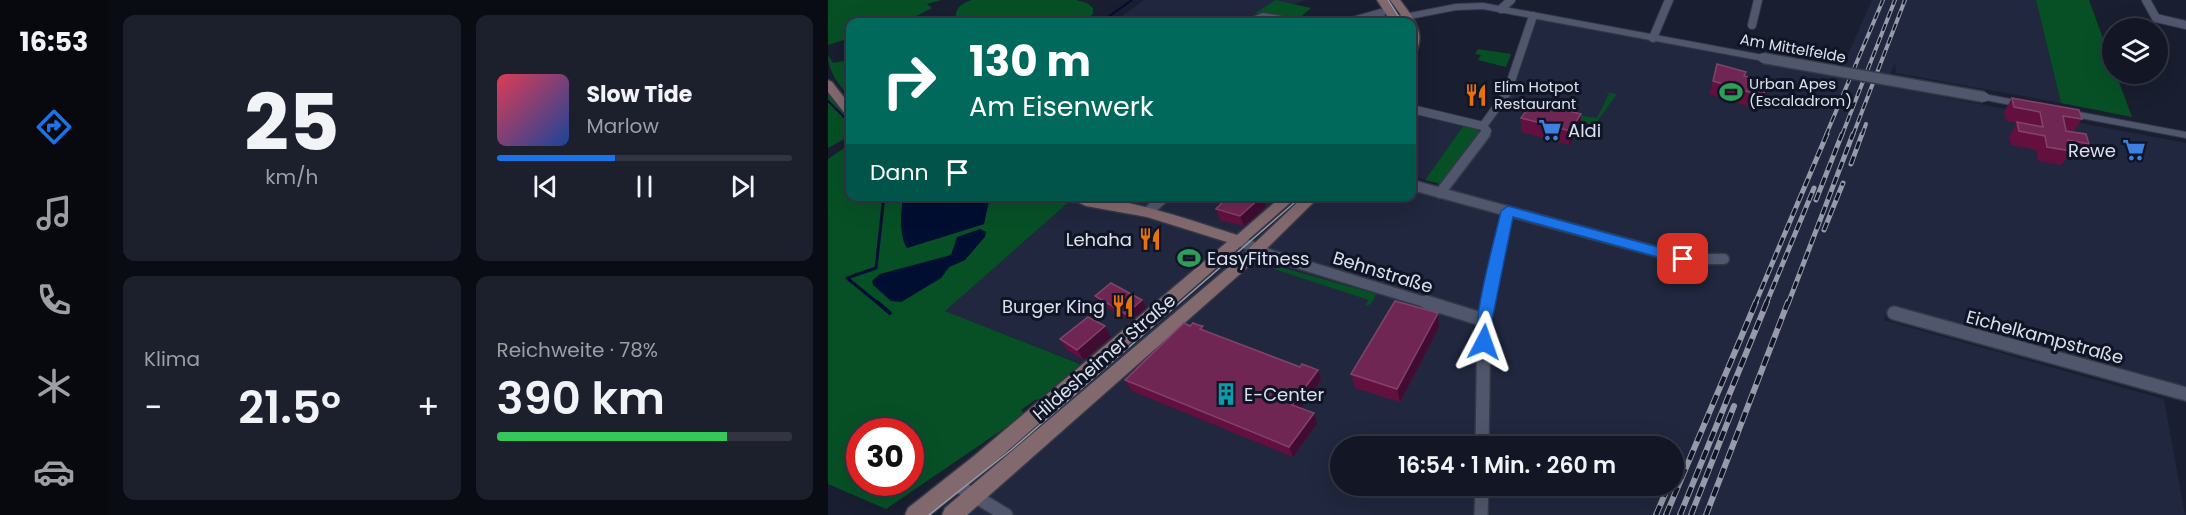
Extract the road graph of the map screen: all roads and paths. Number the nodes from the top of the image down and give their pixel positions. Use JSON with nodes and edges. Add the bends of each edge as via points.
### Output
{"nodes":[{"id":1,"x":1382,"y":0,"type":"edge"},
{"id":2,"x":1395,"y":0,"type":"edge"},
{"id":3,"x":1511,"y":0,"type":"edge"},
{"id":4,"x":1669,"y":0,"type":"edge"},
{"id":5,"x":1758,"y":0,"type":"edge"},
{"id":6,"x":2146,"y":0,"type":"edge"},
{"id":7,"x":1501,"y":9,"type":"junction"},
{"id":8,"x":1381,"y":13,"type":"dead end"},
{"id":9,"x":1533,"y":16,"type":"junction"},
{"id":10,"x":1363,"y":18,"type":"edge"},
{"id":11,"x":1393,"y":18,"type":"edge"},
{"id":12,"x":1408,"y":18,"type":"edge"},
{"id":13,"x":1416,"y":19,"type":"edge"},
{"id":14,"x":1752,"y":25,"type":"dead end"},
{"id":15,"x":2186,"y":25,"type":"edge"},
{"id":16,"x":1653,"y":38,"type":"junction"},
{"id":17,"x":828,"y":84,"type":"edge"},
{"id":18,"x":846,"y":107,"type":"edge"},
{"id":19,"x":1416,"y":110,"type":"edge"},
{"id":20,"x":1483,"y":126,"type":"junction"},
{"id":21,"x":2186,"y":135,"type":"edge"},
{"id":22,"x":1416,"y":186,"type":"edge"},
{"id":23,"x":1440,"y":193,"type":"junction"},
{"id":24,"x":1086,"y":201,"type":"edge"},
{"id":25,"x":1161,"y":201,"type":"edge"},
{"id":26,"x":1285,"y":201,"type":"edge"},
{"id":27,"x":1308,"y":201,"type":"edge"},
{"id":28,"x":1508,"y":211,"type":"junction"},
{"id":29,"x":1149,"y":212,"type":"junction"},
{"id":30,"x":1240,"y":241,"type":"junction"},
{"id":31,"x":1257,"y":249,"type":"junction"},
{"id":32,"x":1724,"y":259,"type":"dead end"},
{"id":33,"x":1894,"y":313,"type":"dead end"},
{"id":34,"x":1484,"y":320,"type":"junction"},
{"id":35,"x":2186,"y":394,"type":"edge"},
{"id":36,"x":1482,"y":436,"type":"edge"},
{"id":37,"x":955,"y":484,"type":"junction"},
{"id":38,"x":976,"y":496,"type":"junction"},
{"id":39,"x":1482,"y":496,"type":"edge"},
{"id":40,"x":915,"y":515,"type":"edge"},
{"id":41,"x":952,"y":515,"type":"edge"},
{"id":42,"x":1006,"y":515,"type":"edge"},
{"id":43,"x":1481,"y":515,"type":"edge"}],
"edges":[{"from":1,"to":11,"type":"main road"},
{"from":2,"to":12,"type":"main road"},
{"from":3,"to":7,"type":"street"},
{"from":4,"to":16,"type":"street"},
{"from":5,"to":14,"type":"street"},
{"from":6,"to":15,"type":"street","via":[[2156,18]]},
{"from":7,"to":9,"type":"street","name":"Am Mittelfelde"},
{"from":7,"to":13,"type":"street","name":"Am Mittelfelde","via":[[1456,7]]},
{"from":8,"to":10,"type":"street"},
{"from":9,"to":16,"type":"street","name":"Am Mittelfelde"},
{"from":9,"to":20,"type":"street","via":[[1507,93]]},
{"from":16,"to":21,"type":"street","name":"Am Mittelfelde","bridge":true},
{"from":17,"to":18,"type":"main road"},
{"from":19,"to":20,"type":"street"},
{"from":20,"to":23,"type":"street","via":[[1487,131]]},
{"from":22,"to":23,"type":"street"},
{"from":23,"to":28,"type":"street"},
{"from":24,"to":29,"type":"main road"},
{"from":25,"to":29,"type":"street"},
{"from":26,"to":30,"type":"main road","name":"Hildesheimer Straße"},
{"from":27,"to":31,"type":"main road","name":"Hildesheimer Straße"},
{"from":28,"to":32,"type":"street","via":[[1683,259]]},
{"from":28,"to":34,"type":"street"},
{"from":29,"to":30,"type":"main road"},
{"from":30,"to":31,"type":"street","name":"Behnstraße"},
{"from":30,"to":37,"type":"main road","name":"Hildesheimer Straße"},
{"from":31,"to":34,"type":"street","name":"Behnstraße"},
{"from":31,"to":38,"type":"main road","name":"Hildesheimer Straße"},
{"from":33,"to":35,"type":"street","name":"Eichelkampstraße"},
{"from":34,"to":36,"type":"street"},
{"from":37,"to":38,"type":"street"},
{"from":37,"to":40,"type":"main road","name":"Hildesheimer Straße"},
{"from":38,"to":41,"type":"main road","name":"Hildesheimer Straße"},
{"from":38,"to":42,"type":"street"},
{"from":39,"to":43,"type":"street"}]}
